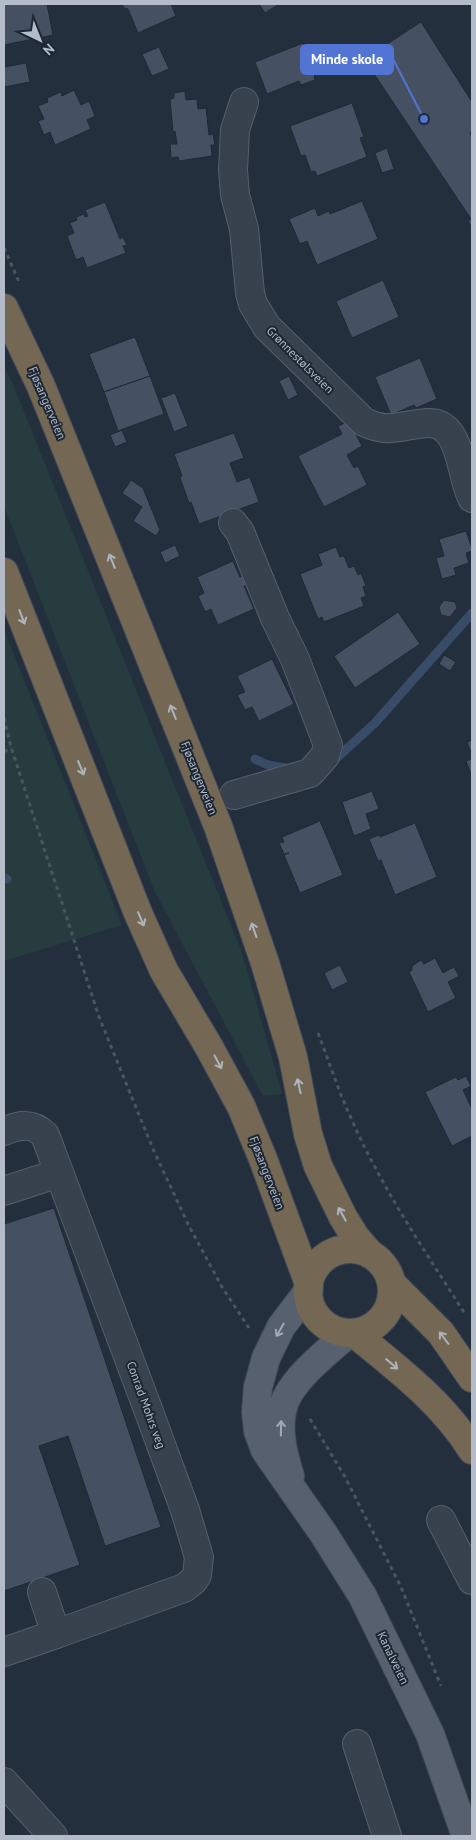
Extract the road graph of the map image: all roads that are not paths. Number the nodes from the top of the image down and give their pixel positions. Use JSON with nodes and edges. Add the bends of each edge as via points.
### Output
{"nodes":[{"id":1,"x":244,"y":102,"type":"dead end"},
{"id":2,"x":4,"y":308,"type":"edge"},
{"id":3,"x":472,"y":498,"type":"edge"},
{"id":4,"x":233,"y":523,"type":"dead end"},
{"id":5,"x":4,"y":572,"type":"edge"},
{"id":6,"x":234,"y":795,"type":"dead end"},
{"id":7,"x":4,"y":1131,"type":"edge"},
{"id":8,"x":59,"y":1173,"type":"junction"},
{"id":9,"x":4,"y":1191,"type":"edge"},
{"id":10,"x":370,"y":1254,"type":"junction"},
{"id":11,"x":392,"y":1284,"type":"junction"},
{"id":12,"x":309,"y":1287,"type":"junction"},
{"id":13,"x":352,"y":1333,"type":"junction"},
{"id":14,"x":472,"y":1378,"type":"edge"},
{"id":15,"x":472,"y":1450,"type":"edge"},
{"id":16,"x":295,"y":1492,"type":"junction"},
{"id":17,"x":441,"y":1520,"type":"dead end"},
{"id":18,"x":472,"y":1580,"type":"edge"},
{"id":19,"x":42,"y":1592,"type":"dead end"},
{"id":20,"x":56,"y":1634,"type":"junction"},
{"id":21,"x":4,"y":1652,"type":"edge"},
{"id":22,"x":357,"y":1744,"type":"dead end"},
{"id":23,"x":4,"y":1782,"type":"edge"},
{"id":24,"x":53,"y":1836,"type":"edge"},
{"id":25,"x":386,"y":1836,"type":"edge"},
{"id":26,"x":466,"y":1836,"type":"edge"}],
"edges":[{"from":1,"to":3,"type":"street","name":"Grønnestølsveien","via":[[235,130],[233,170],[245,238],[250,293],[259,316],[364,422],[392,428],[429,422],[447,430],[458,450]]},
{"from":10,"to":2,"type":"highway","name":"Fjøsangerveien","one_way":true,"via":[[343,1218],[318,1166],[308,1134],[293,1057],[265,962],[218,826],[41,386]]},
{"from":4,"to":6,"type":"street","name":"Fjøsangerveien","via":[[240,532],[295,659],[328,745],[325,756],[310,773]]},
{"from":5,"to":12,"type":"highway","name":"Fjøsangerveien","one_way":true,"via":[[138,913],[164,971],[241,1106]]},
{"from":7,"to":8,"type":"street","name":"Conrad Mohrs veg","via":[[23,1125],[40,1130],[45,1135]]},
{"from":8,"to":9,"type":"street"},
{"from":8,"to":20,"type":"street","name":"Conrad Mohrs veg","via":[[185,1510],[199,1557],[197,1575],[184,1588]]},
{"from":10,"to":11,"type":"highway","via":[[384,1265]]},
{"from":10,"to":12,"type":"highway","via":[[354,1249],[337,1251],[319,1264]]},
{"from":11,"to":13,"type":"highway","via":[[392,1296],[384,1316],[375,1325]]},
{"from":14,"to":11,"type":"highway","one_way":true,"via":[[441,1333]]},
{"from":12,"to":13,"type":"highway","via":[[312,1308],[323,1323]]},
{"from":12,"to":16,"type":"main road","name":"Kanalveien","one_way":true,"via":[[281,1327],[266,1358],[258,1387],[256,1412],[265,1450]]},
{"from":13,"to":15,"type":"highway","one_way":true,"via":[[422,1390]]},
{"from":16,"to":13,"type":"main road","name":"Kanalveien","one_way":true,"via":[[282,1453],[284,1404],[295,1385],[319,1359]]},
{"from":16,"to":26,"type":"main road","name":"Kanalveien","via":[[362,1595],[395,1660],[430,1734]]},
{"from":17,"to":18,"type":"street"},
{"from":19,"to":20,"type":"street"},
{"from":20,"to":21,"type":"street","name":"Conrad Mohrs veg"},
{"from":22,"to":25,"type":"street"},
{"from":23,"to":24,"type":"street"}]}
